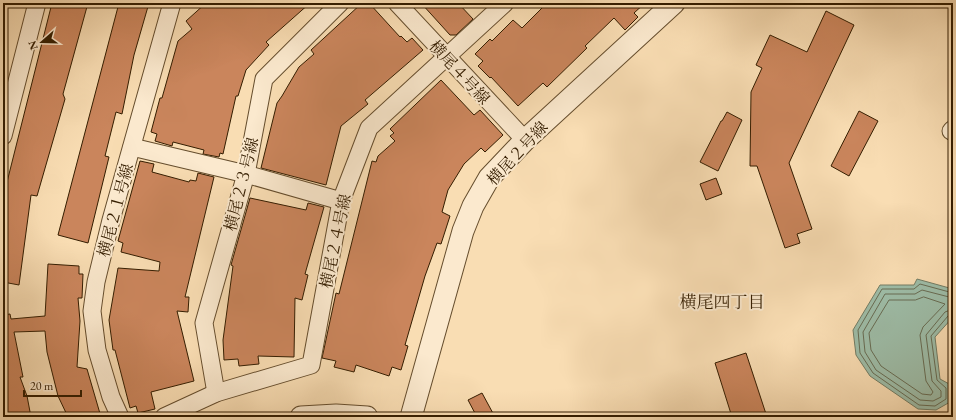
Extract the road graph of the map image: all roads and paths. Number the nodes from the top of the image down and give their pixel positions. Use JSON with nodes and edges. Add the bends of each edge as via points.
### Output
{"nodes":[{"id":1,"x":37,"y":3,"type":"edge"},
{"id":2,"x":172,"y":3,"type":"edge"},
{"id":3,"x":340,"y":3,"type":"edge"},
{"id":4,"x":397,"y":3,"type":"edge"},
{"id":5,"x":505,"y":3,"type":"edge"},
{"id":6,"x":674,"y":3,"type":"edge"},
{"id":7,"x":445,"y":56,"type":"junction"},
{"id":8,"x":3,"y":136,"type":"edge"},
{"id":9,"x":525,"y":140,"type":"junction"},
{"id":10,"x":132,"y":147,"type":"junction"},
{"id":11,"x":246,"y":174,"type":"junction"},
{"id":12,"x":341,"y":201,"type":"junction"},
{"id":13,"x":216,"y":393,"type":"junction"},
{"id":14,"x":120,"y":417,"type":"edge"},
{"id":15,"x":164,"y":417,"type":"edge"},
{"id":16,"x":301,"y":417,"type":"edge"},
{"id":17,"x":367,"y":417,"type":"edge"},
{"id":18,"x":411,"y":417,"type":"edge"}],
"edges":[{"from":1,"to":8,"type":"street"},
{"from":2,"to":10,"type":"street","name":"横尾２１号線"},
{"from":3,"to":11,"type":"street","name":"横尾２３号線","via":[[264,79]]},
{"from":4,"to":7,"type":"street","name":"横尾４号線"},
{"from":5,"to":7,"type":"street","name":"横尾２４号線"},
{"from":6,"to":9,"type":"street","name":"横尾２号線"},
{"from":7,"to":9,"type":"street","name":"横尾４号線"},
{"from":7,"to":12,"type":"street","name":"横尾２４号線","via":[[368,128]]},
{"from":9,"to":18,"type":"street","name":"横尾２号線","via":[[490,178],[473,206],[463,231]]},
{"from":10,"to":11,"type":"street"},
{"from":10,"to":14,"type":"street","name":"横尾２１号線","via":[[111,220],[96,282],[92,311],[97,350],[111,397]]},
{"from":11,"to":12,"type":"street"},
{"from":11,"to":13,"type":"street","name":"横尾２３号線","via":[[204,322]]},
{"from":12,"to":13,"type":"street","name":"横尾２４号線","via":[[311,365]]},
{"from":13,"to":15,"type":"street"},
{"from":16,"to":17,"type":"street"}]}
